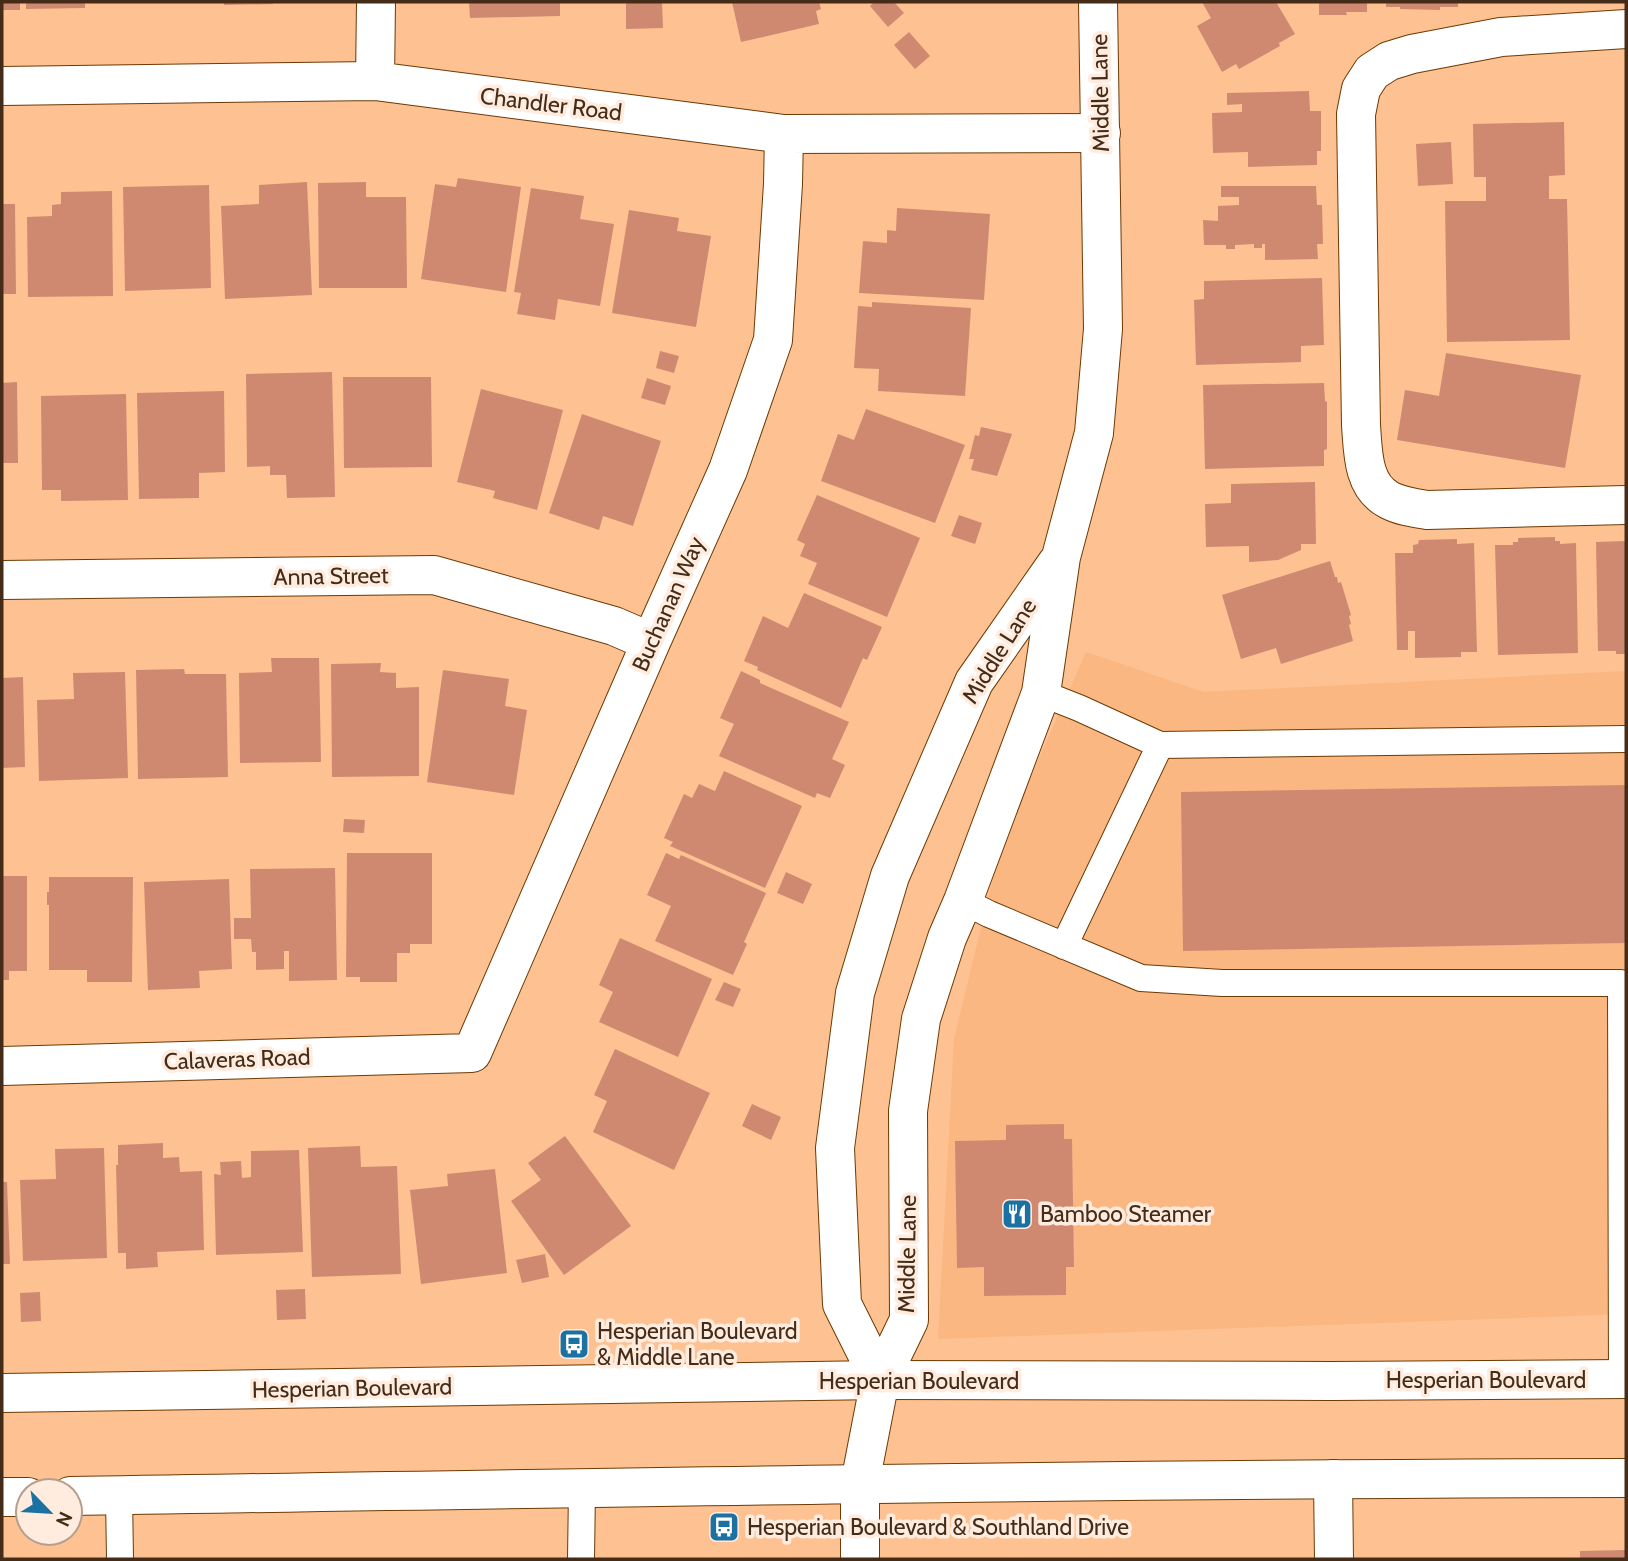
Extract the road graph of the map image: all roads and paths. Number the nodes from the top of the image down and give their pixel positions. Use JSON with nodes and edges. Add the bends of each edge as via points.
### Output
{"nodes":[{"id":1,"x":376,"y":2,"type":"edge"},
{"id":2,"x":1098,"y":2,"type":"edge"},
{"id":3,"x":1626,"y":29,"type":"edge"},
{"id":4,"x":375,"y":81,"type":"junction"},
{"id":5,"x":2,"y":86,"type":"edge"},
{"id":6,"x":1101,"y":133,"type":"junction"},
{"id":7,"x":784,"y":134,"type":"junction"},
{"id":8,"x":1626,"y":505,"type":"edge"},
{"id":9,"x":1061,"y":557,"type":"junction"},
{"id":10,"x":2,"y":580,"type":"edge"},
{"id":11,"x":651,"y":642,"type":"junction"},
{"id":12,"x":1041,"y":693,"type":"junction"},
{"id":13,"x":1626,"y":739,"type":"edge"},
{"id":14,"x":1160,"y":746,"type":"junction"},
{"id":15,"x":963,"y":901,"type":"junction"},
{"id":16,"x":1064,"y":946,"type":"junction"},
{"id":17,"x":1624,"y":983,"type":"edge"},
{"id":18,"x":472,"y":1053,"type":"joint"},
{"id":19,"x":2,"y":1066,"type":"edge"},
{"id":20,"x":880,"y":1380,"type":"junction"},
{"id":21,"x":1624,"y":1380,"type":"edge"},
{"id":22,"x":2,"y":1394,"type":"edge"},
{"id":23,"x":1626,"y":1478,"type":"edge"},
{"id":24,"x":1333,"y":1479,"type":"junction"},
{"id":25,"x":860,"y":1483,"type":"junction"},
{"id":26,"x":582,"y":1489,"type":"junction"},
{"id":27,"x":84,"y":1496,"type":"edge"},
{"id":28,"x":119,"y":1496,"type":"junction"},
{"id":29,"x":120,"y":1559,"type":"edge"},
{"id":30,"x":581,"y":1559,"type":"edge"},
{"id":31,"x":860,"y":1559,"type":"edge"},
{"id":32,"x":1334,"y":1559,"type":"edge"}],
"edges":[{"from":1,"to":4,"type":"street"},
{"from":2,"to":6,"type":"street","name":"Middle Lane"},
{"from":3,"to":8,"type":"street","via":[[1502,37],[1389,61],[1372,72],[1361,89],[1356,114],[1361,425],[1366,471],[1374,488],[1388,500],[1427,509]]},
{"from":4,"to":5,"type":"street","name":"Chandler Road"},
{"from":4,"to":7,"type":"street","name":"Chandler Road"},
{"from":6,"to":7,"type":"street","name":"Chandler Road"},
{"from":6,"to":9,"type":"street","name":"Middle Lane","via":[[1103,329],[1094,433]]},
{"from":7,"to":11,"type":"street","name":"Buchanan Way","via":[[773,340],[728,470]]},
{"from":9,"to":12,"type":"street","name":"Middle Lane"},
{"from":9,"to":20,"type":"street","name":"Middle Lane","via":[[974,682],[890,876],[855,993],[835,1147],[842,1304]]},
{"from":10,"to":11,"type":"street","name":"Anna Street","via":[[435,575],[614,626]]},
{"from":11,"to":18,"type":"street","name":"Buchanan Way"},
{"from":12,"to":14,"type":"lane"},
{"from":12,"to":15,"type":"street","name":"Middle Lane"},
{"from":13,"to":14,"type":"lane"},
{"from":14,"to":16,"type":"lane"},
{"from":15,"to":16,"type":"lane"},
{"from":15,"to":20,"type":"street","name":"Middle Lane","via":[[920,1019],[908,1111],[909,1320]]},
{"from":16,"to":17,"type":"lane","via":[[1141,978],[1222,984]]},
{"from":17,"to":21,"type":"lane"},
{"from":18,"to":19,"type":"street","name":"Calaveras Road"},
{"from":20,"to":21,"type":"street","name":"Hesperian Boulevard"},
{"from":20,"to":22,"type":"street","name":"Hesperian Boulevard"},
{"from":20,"to":25,"type":"street"},
{"from":23,"to":24,"type":"street"},
{"from":24,"to":25,"type":"street"},
{"from":24,"to":32,"type":"street"},
{"from":25,"to":26,"type":"street"},
{"from":25,"to":31,"type":"street"},
{"from":26,"to":28,"type":"street"},
{"from":26,"to":30,"type":"lane"},
{"from":27,"to":28,"type":"street"},
{"from":28,"to":29,"type":"lane"}]}
